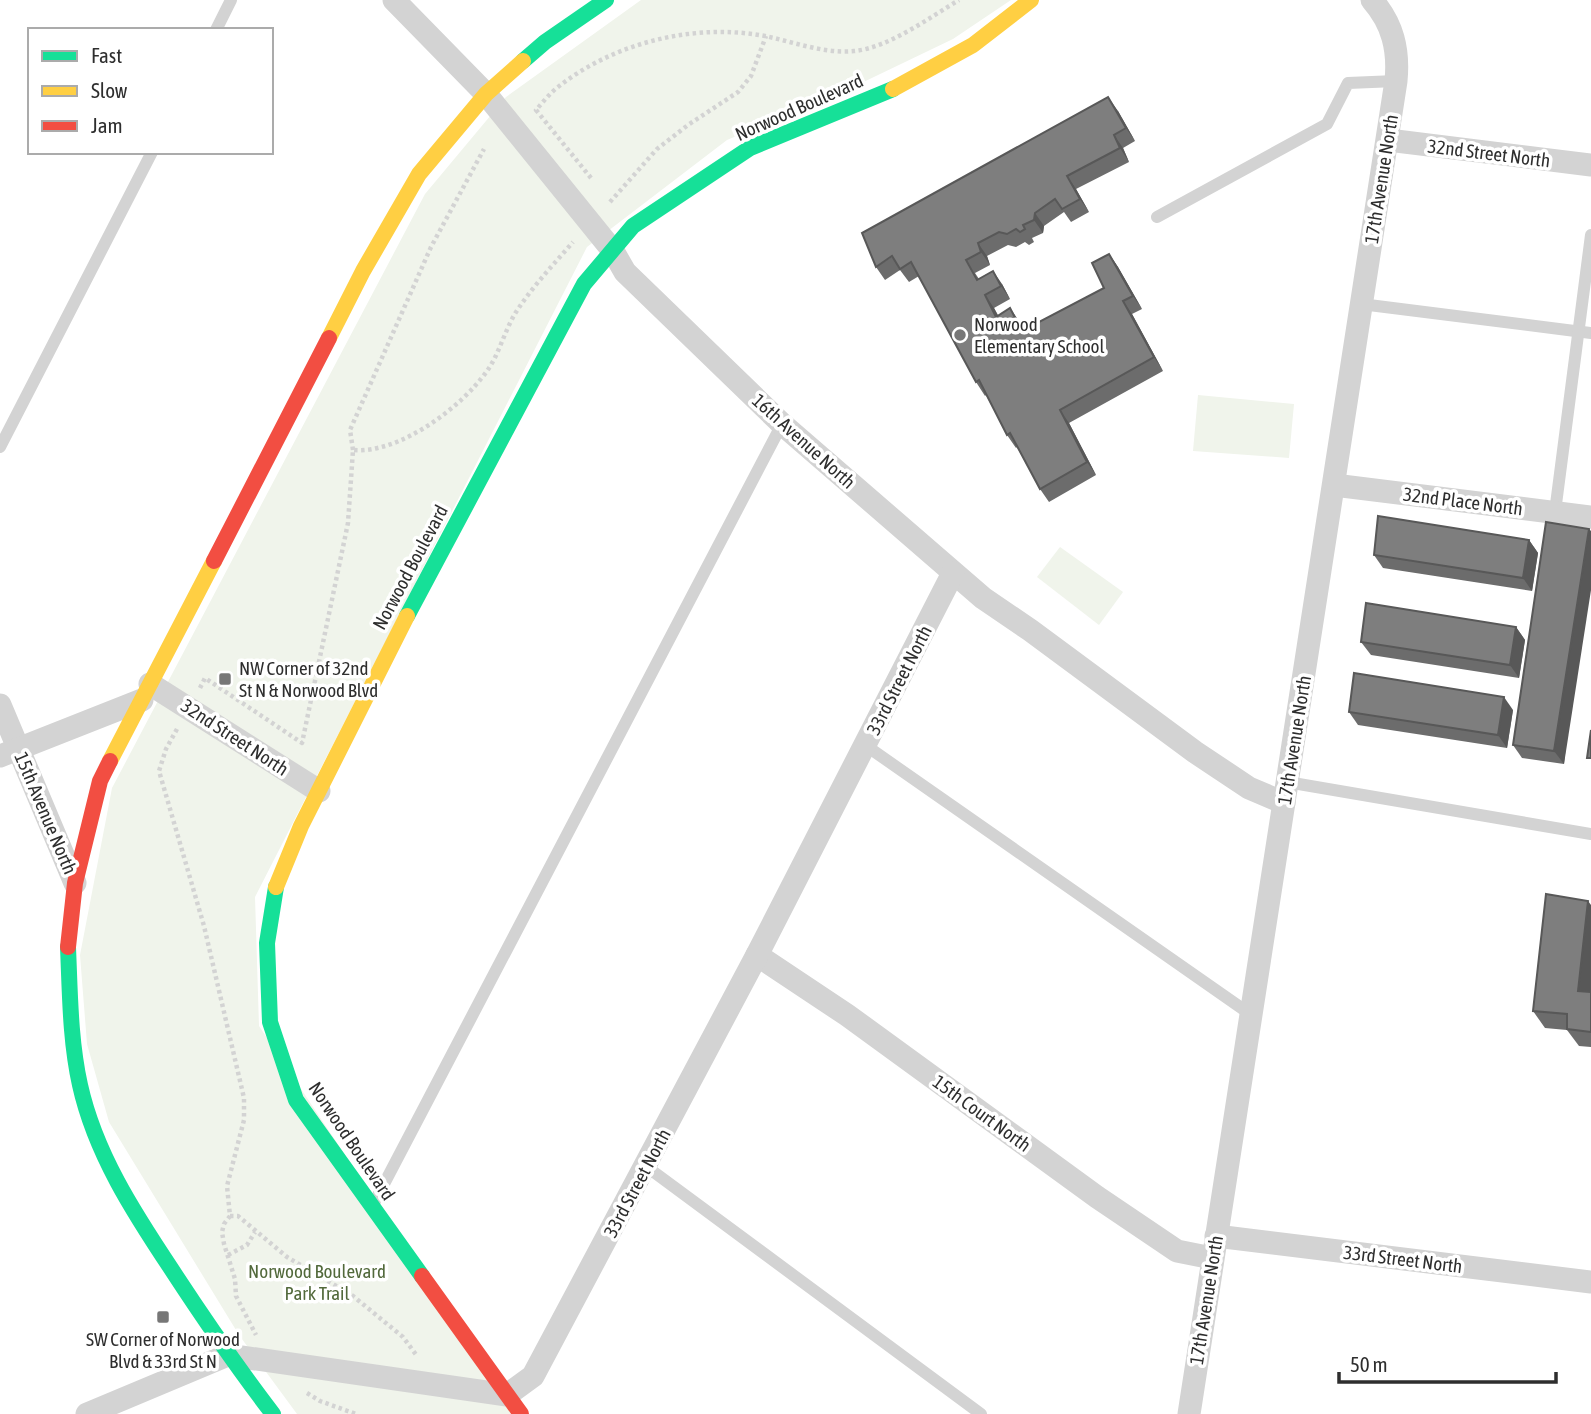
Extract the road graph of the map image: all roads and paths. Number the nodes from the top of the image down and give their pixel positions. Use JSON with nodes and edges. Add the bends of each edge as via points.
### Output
{"nodes":[{"id":1,"x":231,"y":0,"type":"edge"},
{"id":2,"x":394,"y":0,"type":"edge"},
{"id":3,"x":606,"y":0,"type":"edge"},
{"id":4,"x":959,"y":0,"type":"edge"},
{"id":5,"x":1031,"y":0,"type":"edge"},
{"id":6,"x":1384,"y":5,"type":"edge"},
{"id":7,"x":217,"y":28,"type":"edge"},
{"id":8,"x":766,"y":36,"type":"junction"},
{"id":9,"x":1397,"y":73,"type":"junction"},
{"id":10,"x":486,"y":94,"type":"junction"},
{"id":11,"x":536,"y":110,"type":"junction"},
{"id":12,"x":510,"y":124,"type":"junction"},
{"id":13,"x":1388,"y":141,"type":"junction"},
{"id":14,"x":151,"y":154,"type":"edge"},
{"id":15,"x":1591,"y":165,"type":"edge"},
{"id":16,"x":596,"y":187,"type":"dead end"},
{"id":17,"x":602,"y":195,"type":"dead end"},
{"id":18,"x":1157,"y":217,"type":"dead end"},
{"id":19,"x":591,"y":223,"type":"junction"},
{"id":20,"x":1591,"y":235,"type":"edge"},
{"id":21,"x":613,"y":251,"type":"junction"},
{"id":22,"x":1361,"y":304,"type":"junction"},
{"id":23,"x":1585,"y":332,"type":"edge"},
{"id":24,"x":782,"y":424,"type":"junction"},
{"id":25,"x":0,"y":447,"type":"edge"},
{"id":26,"x":353,"y":450,"type":"junction"},
{"id":27,"x":1334,"y":485,"type":"junction"},
{"id":28,"x":1555,"y":512,"type":"junction"},
{"id":29,"x":1591,"y":517,"type":"edge"},
{"id":30,"x":953,"y":573,"type":"junction"},
{"id":31,"x":146,"y":692,"type":"junction"},
{"id":32,"x":0,"y":705,"type":"edge"},
{"id":33,"x":189,"y":708,"type":"junction"},
{"id":34,"x":865,"y":745,"type":"junction"},
{"id":35,"x":9,"y":752,"type":"edge"},
{"id":36,"x":319,"y":791,"type":"junction"},
{"id":37,"x":1286,"y":792,"type":"junction"},
{"id":38,"x":1591,"y":834,"type":"edge"},
{"id":39,"x":75,"y":883,"type":"junction"},
{"id":40,"x":758,"y":955,"type":"junction"},
{"id":41,"x":1250,"y":1014,"type":"junction"},
{"id":42,"x":647,"y":1167,"type":"junction"},
{"id":43,"x":371,"y":1208,"type":"junction"},
{"id":44,"x":230,"y":1216,"type":"junction"},
{"id":45,"x":255,"y":1232,"type":"junction"},
{"id":46,"x":1214,"y":1247,"type":"junction"},
{"id":47,"x":228,"y":1255,"type":"junction"},
{"id":48,"x":1591,"y":1282,"type":"edge"},
{"id":49,"x":228,"y":1354,"type":"junction"},
{"id":50,"x":276,"y":1362,"type":"junction"},
{"id":51,"x":435,"y":1384,"type":"junction"},
{"id":52,"x":507,"y":1395,"type":"junction"},
{"id":53,"x":87,"y":1414,"type":"edge"},
{"id":54,"x":273,"y":1414,"type":"edge"},
{"id":55,"x":356,"y":1414,"type":"edge"},
{"id":56,"x":521,"y":1414,"type":"edge"},
{"id":57,"x":981,"y":1414,"type":"edge"},
{"id":58,"x":1189,"y":1414,"type":"edge"}],
"edges":[{"from":1,"to":7,"type":"lane"},
{"from":2,"to":10,"type":"street","name":"16th Avenue North"},
{"from":3,"to":10,"type":"street","via":[[545,42]]},
{"from":4,"to":8,"type":"path","via":[[873,48],[829,50]]},
{"from":5,"to":21,"type":"street","name":"Norwood Boulevard","via":[[973,45],[907,83],[750,148],[634,226]]},
{"from":6,"to":9,"type":"street","via":[[1394,36]]},
{"from":8,"to":11,"type":"path","via":[[739,32],[669,37],[630,48],[579,73]]},
{"from":8,"to":17,"type":"path","via":[[751,76],[738,92],[657,149],[607,206]]},
{"from":9,"to":13,"type":"street","name":"17th Avenue North"},
{"from":9,"to":18,"type":"lane","via":[[1348,83],[1327,124]]},
{"from":10,"to":12,"type":"street","name":"16th Avenue North"},
{"from":10,"to":31,"type":"street","via":[[419,174],[363,271]]},
{"from":11,"to":12,"type":"path"},
{"from":11,"to":16,"type":"path"},
{"from":12,"to":19,"type":"street","name":"16th Avenue North"},
{"from":12,"to":26,"type":"path","via":[[495,132],[477,159],[431,247],[350,430]]},
{"from":13,"to":15,"type":"street","name":"32nd Street North"},
{"from":13,"to":22,"type":"street","name":"17th Avenue North"},
{"from":14,"to":25,"type":"lane"},
{"from":19,"to":21,"type":"street","name":"16th Avenue North"},
{"from":19,"to":26,"type":"path","via":[[518,309],[488,369],[460,403],[384,447]]},
{"from":20,"to":23,"type":"lane"},
{"from":21,"to":24,"type":"street","name":"16th Avenue North","via":[[625,272]]},
{"from":21,"to":36,"type":"street","name":"Norwood Boulevard","via":[[584,284]]},
{"from":22,"to":23,"type":"lane"},
{"from":22,"to":27,"type":"street","name":"17th Avenue North"},
{"from":23,"to":28,"type":"lane"},
{"from":24,"to":30,"type":"street","name":"16th Avenue North"},
{"from":24,"to":43,"type":"lane"},
{"from":26,"to":33,"type":"path","via":[[348,523],[302,743],[205,678]]},
{"from":27,"to":28,"type":"street","name":"32nd Place North"},
{"from":27,"to":37,"type":"street","name":"17th Avenue North"},
{"from":28,"to":29,"type":"street","name":"32nd Place North"},
{"from":30,"to":34,"type":"street","name":"33rd Street North"},
{"from":30,"to":37,"type":"street","name":"16th Avenue North","via":[[1195,752],[1250,788]]},
{"from":31,"to":33,"type":"street","name":"32nd Street North"},
{"from":31,"to":35,"type":"street"},
{"from":31,"to":39,"type":"street","via":[[100,782]]},
{"from":32,"to":35,"type":"street","name":"15th Avenue North"},
{"from":33,"to":36,"type":"street","name":"32nd Street North"},
{"from":33,"to":44,"type":"path","via":[[159,771],[204,926],[244,1098],[244,1120],[227,1186]]},
{"from":34,"to":40,"type":"street","name":"33rd Street North"},
{"from":34,"to":41,"type":"lane"},
{"from":35,"to":39,"type":"street","name":"15th Avenue North"},
{"from":36,"to":43,"type":"street","name":"Norwood Boulevard","via":[[275,890],[267,943],[270,1022],[296,1100]]},
{"from":37,"to":38,"type":"lane"},
{"from":37,"to":41,"type":"street","name":"17th Avenue North"},
{"from":39,"to":49,"type":"street","via":[[68,940],[71,1023],[80,1086],[104,1156],[132,1209]]},
{"from":40,"to":42,"type":"street","name":"33rd Street North"},
{"from":40,"to":46,"type":"street","name":"15th Court North","via":[[1177,1251]]},
{"from":41,"to":46,"type":"street","name":"17th Avenue North"},
{"from":42,"to":52,"type":"street","name":"33rd Street North","via":[[533,1376]]},
{"from":42,"to":57,"type":"lane"},
{"from":43,"to":52,"type":"street","name":"Norwood Boulevard"},
{"from":44,"to":45,"type":"path","via":[[238,1216]]},
{"from":44,"to":47,"type":"path","via":[[222,1232]]},
{"from":45,"to":47,"type":"path","via":[[247,1245]]},
{"from":45,"to":51,"type":"path","via":[[352,1296],[403,1337]]},
{"from":46,"to":48,"type":"street","name":"33rd Street North"},
{"from":46,"to":58,"type":"street","name":"17th Avenue North"},
{"from":47,"to":50,"type":"path","via":[[236,1296]]},
{"from":49,"to":50,"type":"street"},
{"from":49,"to":53,"type":"street"},
{"from":49,"to":54,"type":"street"},
{"from":50,"to":51,"type":"street"},
{"from":50,"to":55,"type":"path","via":[[293,1384],[320,1401]]},
{"from":51,"to":52,"type":"street"},
{"from":52,"to":56,"type":"street","name":"Norwood Boulevard"}]}
